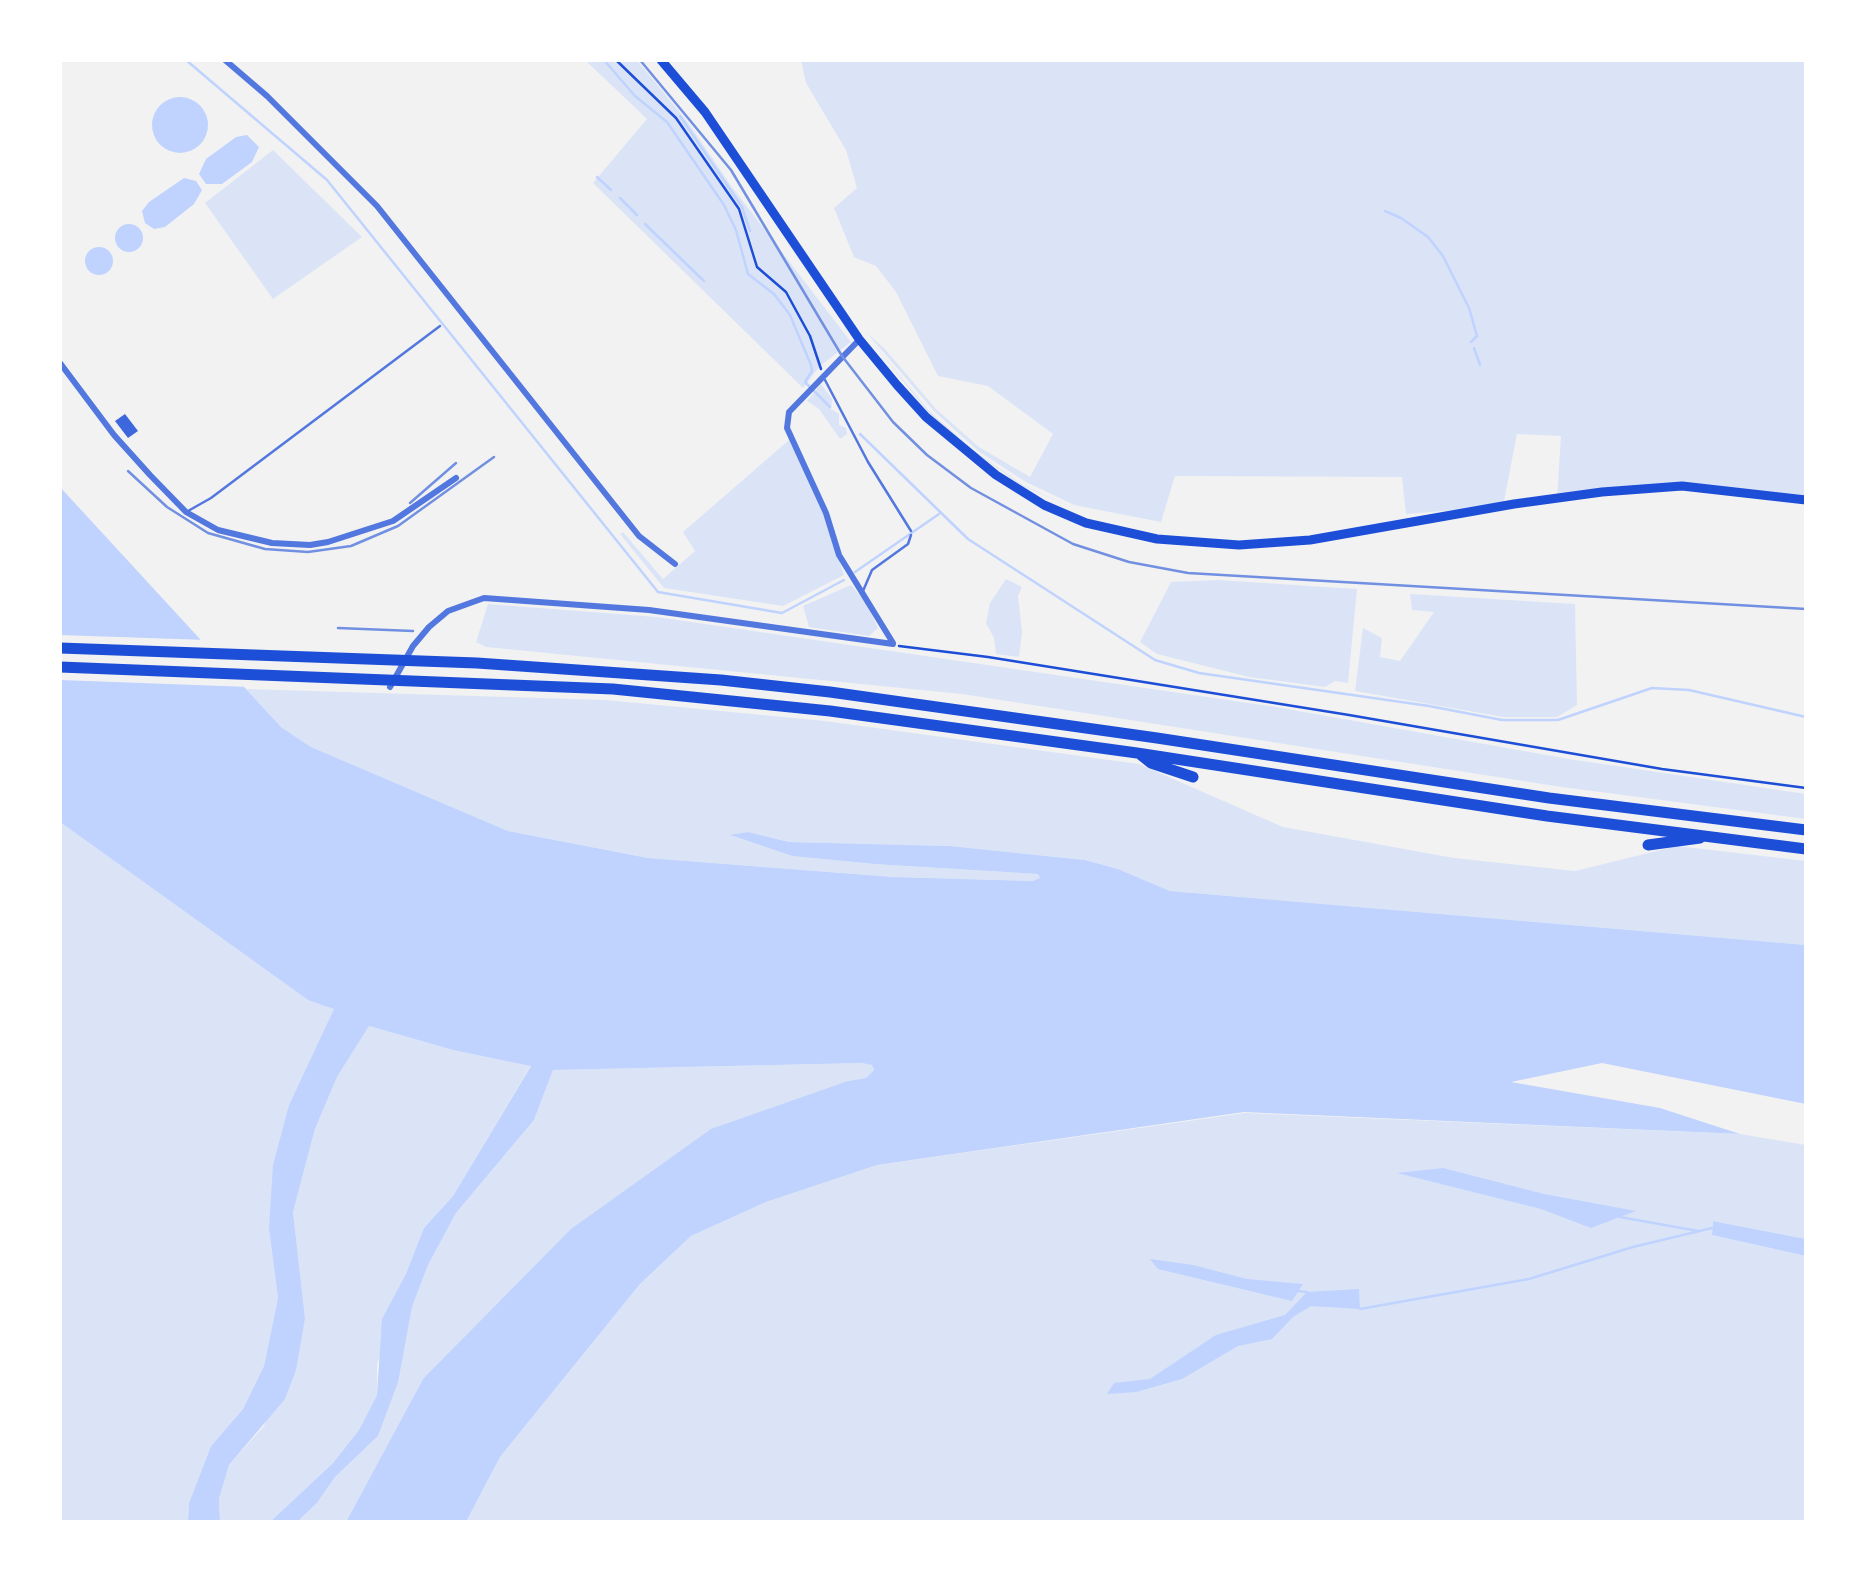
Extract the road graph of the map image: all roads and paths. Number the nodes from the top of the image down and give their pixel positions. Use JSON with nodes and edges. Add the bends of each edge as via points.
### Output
{"nodes":[{"id":1,"x":225,"y":60,"type":"edge"},
{"id":2,"x":616,"y":60,"type":"edge"},
{"id":3,"x":661,"y":60,"type":"edge"},
{"id":4,"x":440,"y":326,"type":"dead end"},
{"id":5,"x":860,"y":339,"type":"junction"},
{"id":6,"x":60,"y":362,"type":"edge"},
{"id":7,"x":820,"y":378,"type":"junction"},
{"id":8,"x":456,"y":478,"type":"dead end"},
{"id":9,"x":1806,"y":500,"type":"edge"},
{"id":10,"x":186,"y":512,"type":"junction"},
{"id":11,"x":675,"y":564,"type":"dead end"},
{"id":12,"x":862,"y":593,"type":"junction"},
{"id":13,"x":893,"y":644,"type":"junction"},
{"id":14,"x":60,"y":648,"type":"edge"},
{"id":15,"x":60,"y":667,"type":"edge"},
{"id":16,"x":390,"y":687,"type":"dead end"},
{"id":17,"x":1138,"y":753,"type":"junction"},
{"id":18,"x":1194,"y":776,"type":"dead end"},
{"id":19,"x":1806,"y":788,"type":"edge"},
{"id":20,"x":1806,"y":830,"type":"edge"},
{"id":21,"x":1704,"y":837,"type":"junction"},
{"id":22,"x":1648,"y":845,"type":"dead end"},
{"id":23,"x":1806,"y":850,"type":"edge"}],
"edges":[{"from":1,"to":11,"type":"street","via":[[377,206],[639,536]]},
{"from":2,"to":7,"type":"path","via":[[676,118],[739,209],[757,266],[786,292],[810,336]]},
{"from":3,"to":5,"type":"main road","via":[[751,177]]},
{"from":4,"to":10,"type":"lane"},
{"from":5,"to":7,"type":"street"},
{"from":5,"to":9,"type":"main road","via":[[926,417],[996,475],[1044,506],[1157,539],[1289,542],[1557,498],[1682,486]]},
{"from":6,"to":10,"type":"street","via":[[114,436]]},
{"from":7,"to":12,"type":"street","via":[[790,412],[787,428]]},
{"from":7,"to":12,"type":"lane","via":[[911,533],[908,544],[872,570]]},
{"from":8,"to":10,"type":"street","via":[[394,521],[310,545],[218,530]]},
{"from":12,"to":13,"type":"street"},
{"from":13,"to":16,"type":"street","via":[[650,610],[484,598],[448,611],[429,627]]},
{"from":13,"to":19,"type":"path"},
{"from":14,"to":20,"type":"highway","via":[[476,662],[830,692]]},
{"from":15,"to":17,"type":"highway","via":[[613,689]]},
{"from":17,"to":18,"type":"highway"},
{"from":17,"to":21,"type":"highway"},
{"from":21,"to":22,"type":"highway"},
{"from":21,"to":23,"type":"highway"}]}
